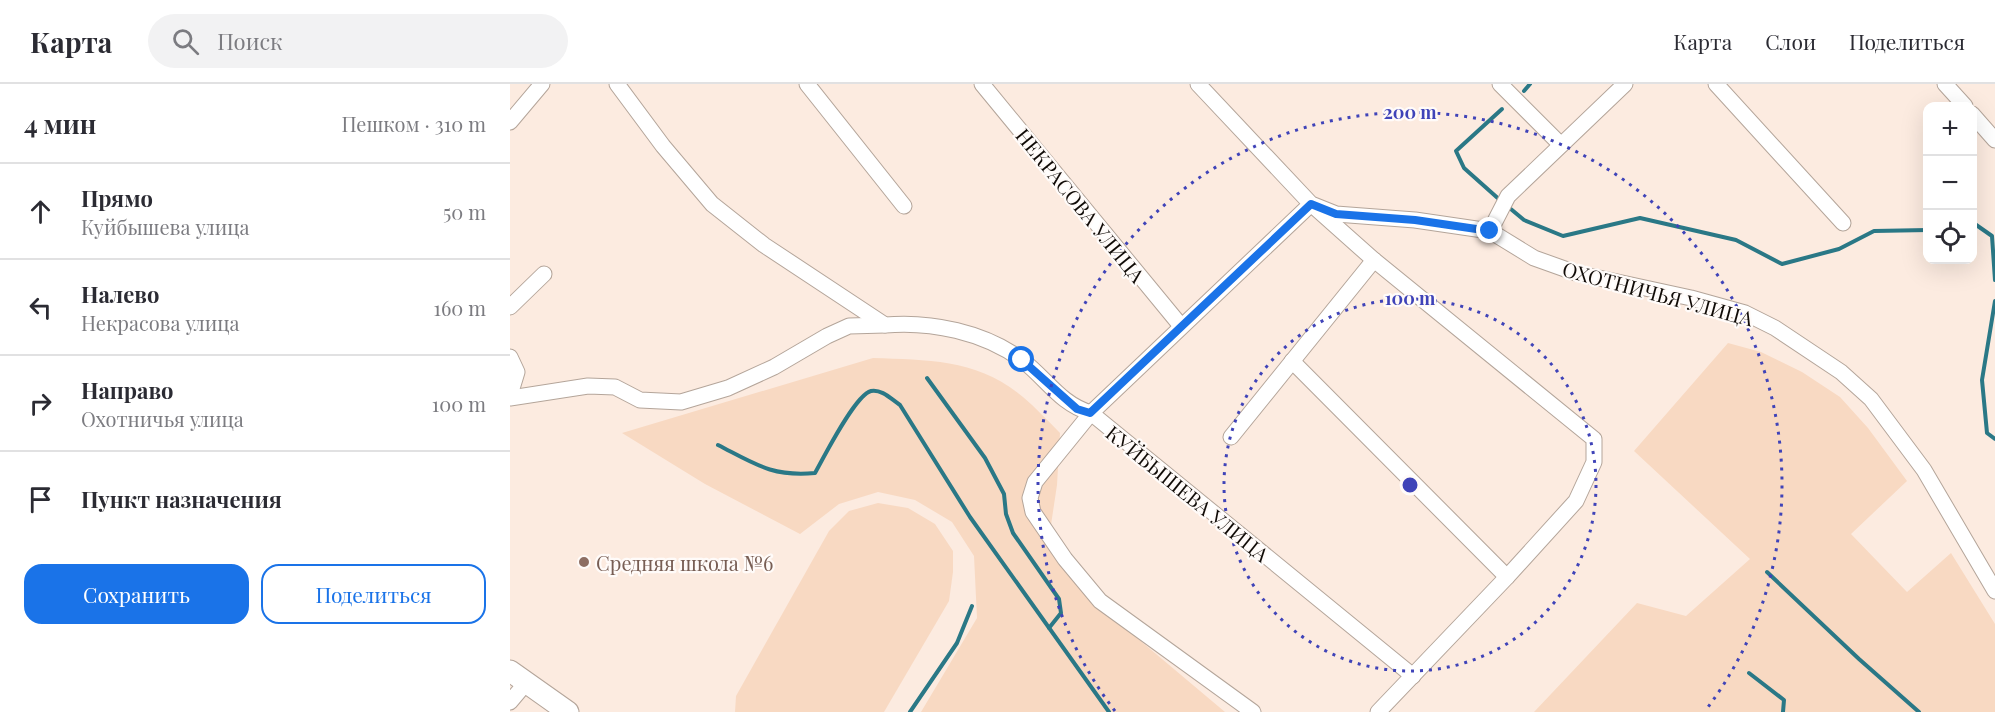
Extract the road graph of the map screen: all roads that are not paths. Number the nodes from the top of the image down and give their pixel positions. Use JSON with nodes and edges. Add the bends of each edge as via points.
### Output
{"nodes":[{"id":1,"x":542,"y":84,"type":"edge"},
{"id":2,"x":617,"y":84,"type":"edge"},
{"id":3,"x":807,"y":84,"type":"edge"},
{"id":4,"x":982,"y":84,"type":"edge"},
{"id":5,"x":1198,"y":84,"type":"edge"},
{"id":6,"x":1500,"y":84,"type":"edge"},
{"id":7,"x":1625,"y":84,"type":"edge"},
{"id":8,"x":1716,"y":84,"type":"edge"},
{"id":9,"x":1945,"y":84,"type":"edge"},
{"id":10,"x":1961,"y":102,"type":"edge"},
{"id":11,"x":1977,"y":120,"type":"edge"},
{"id":12,"x":510,"y":122,"type":"edge"},
{"id":13,"x":1995,"y":140,"type":"edge"},
{"id":14,"x":1561,"y":145,"type":"junction"},
{"id":15,"x":1311,"y":204,"type":"junction"},
{"id":16,"x":904,"y":206,"type":"dead end"},
{"id":17,"x":1844,"y":223,"type":"dead end"},
{"id":18,"x":1490,"y":231,"type":"junction"},
{"id":19,"x":1374,"y":260,"type":"junction"},
{"id":20,"x":544,"y":274,"type":"dead end"},
{"id":21,"x":510,"y":307,"type":"edge"},
{"id":22,"x":885,"y":325,"type":"junction"},
{"id":23,"x":1181,"y":326,"type":"junction"},
{"id":24,"x":510,"y":357,"type":"edge"},
{"id":25,"x":1292,"y":361,"type":"junction"},
{"id":26,"x":510,"y":396,"type":"edge"},
{"id":27,"x":1090,"y":413,"type":"junction"},
{"id":28,"x":1231,"y":437,"type":"dead end"},
{"id":29,"x":1507,"y":577,"type":"junction"},
{"id":30,"x":1995,"y":591,"type":"edge"},
{"id":31,"x":1413,"y":676,"type":"junction"},
{"id":32,"x":518,"y":677,"type":"edge"},
{"id":33,"x":510,"y":702,"type":"edge"},
{"id":34,"x":568,"y":712,"type":"edge"},
{"id":35,"x":1254,"y":712,"type":"edge"},
{"id":36,"x":1378,"y":712,"type":"edge"}],
"edges":[{"from":1,"to":12,"type":"street"},
{"from":2,"to":22,"type":"street","via":[[712,204],[764,245]]},
{"from":3,"to":16,"type":"street"},
{"from":4,"to":23,"type":"street","name":"НЕКРАСОВА УЛИЦА"},
{"from":5,"to":15,"type":"street","name":"ОХОТНИЧЬЯ УЛИЦА"},
{"from":6,"to":14,"type":"street"},
{"from":7,"to":14,"type":"street"},
{"from":8,"to":17,"type":"street"},
{"from":9,"to":10,"type":"street"},
{"from":11,"to":13,"type":"street"},
{"from":14,"to":18,"type":"street","via":[[1508,196]]},
{"from":15,"to":18,"type":"street","name":"ОХОТНИЧЬЯ УЛИЦА","via":[[1336,214]]},
{"from":15,"to":19,"type":"street","name":"ОХОТНИЧЬЯ УЛИЦА"},
{"from":15,"to":23,"type":"street"},
{"from":18,"to":30,"type":"street","name":"ОХОТНИЧЬЯ УЛИЦА","via":[[1534,258],[1576,273],[1745,313],[1841,372],[1871,399],[1924,470]]},
{"from":19,"to":25,"type":"street"},
{"from":19,"to":29,"type":"street","name":"ОХОТНИЧЬЯ УЛИЦА","via":[[1594,439],[1594,462],[1576,501]]},
{"from":20,"to":21,"type":"street"},
{"from":22,"to":26,"type":"street","name":"КУЙБЫШЕВА УЛИЦА","via":[[849,326],[774,368],[681,402],[640,400],[615,387],[588,386]]},
{"from":22,"to":27,"type":"street","name":"КУЙБЫШЕВА УЛИЦА","via":[[941,327],[988,341],[1022,360],[1077,409]]},
{"from":23,"to":27,"type":"street"},
{"from":24,"to":26,"type":"street","via":[[517,372]]},
{"from":25,"to":28,"type":"street"},
{"from":25,"to":29,"type":"street"},
{"from":27,"to":31,"type":"street","name":"КУЙБЫШЕВА УЛИЦА"},
{"from":27,"to":35,"type":"street","via":[[1035,482],[1030,498],[1033,512],[1100,601]]},
{"from":29,"to":31,"type":"street"},
{"from":31,"to":36,"type":"street"},
{"from":32,"to":33,"type":"street"},
{"from":32,"to":34,"type":"street"}]}
